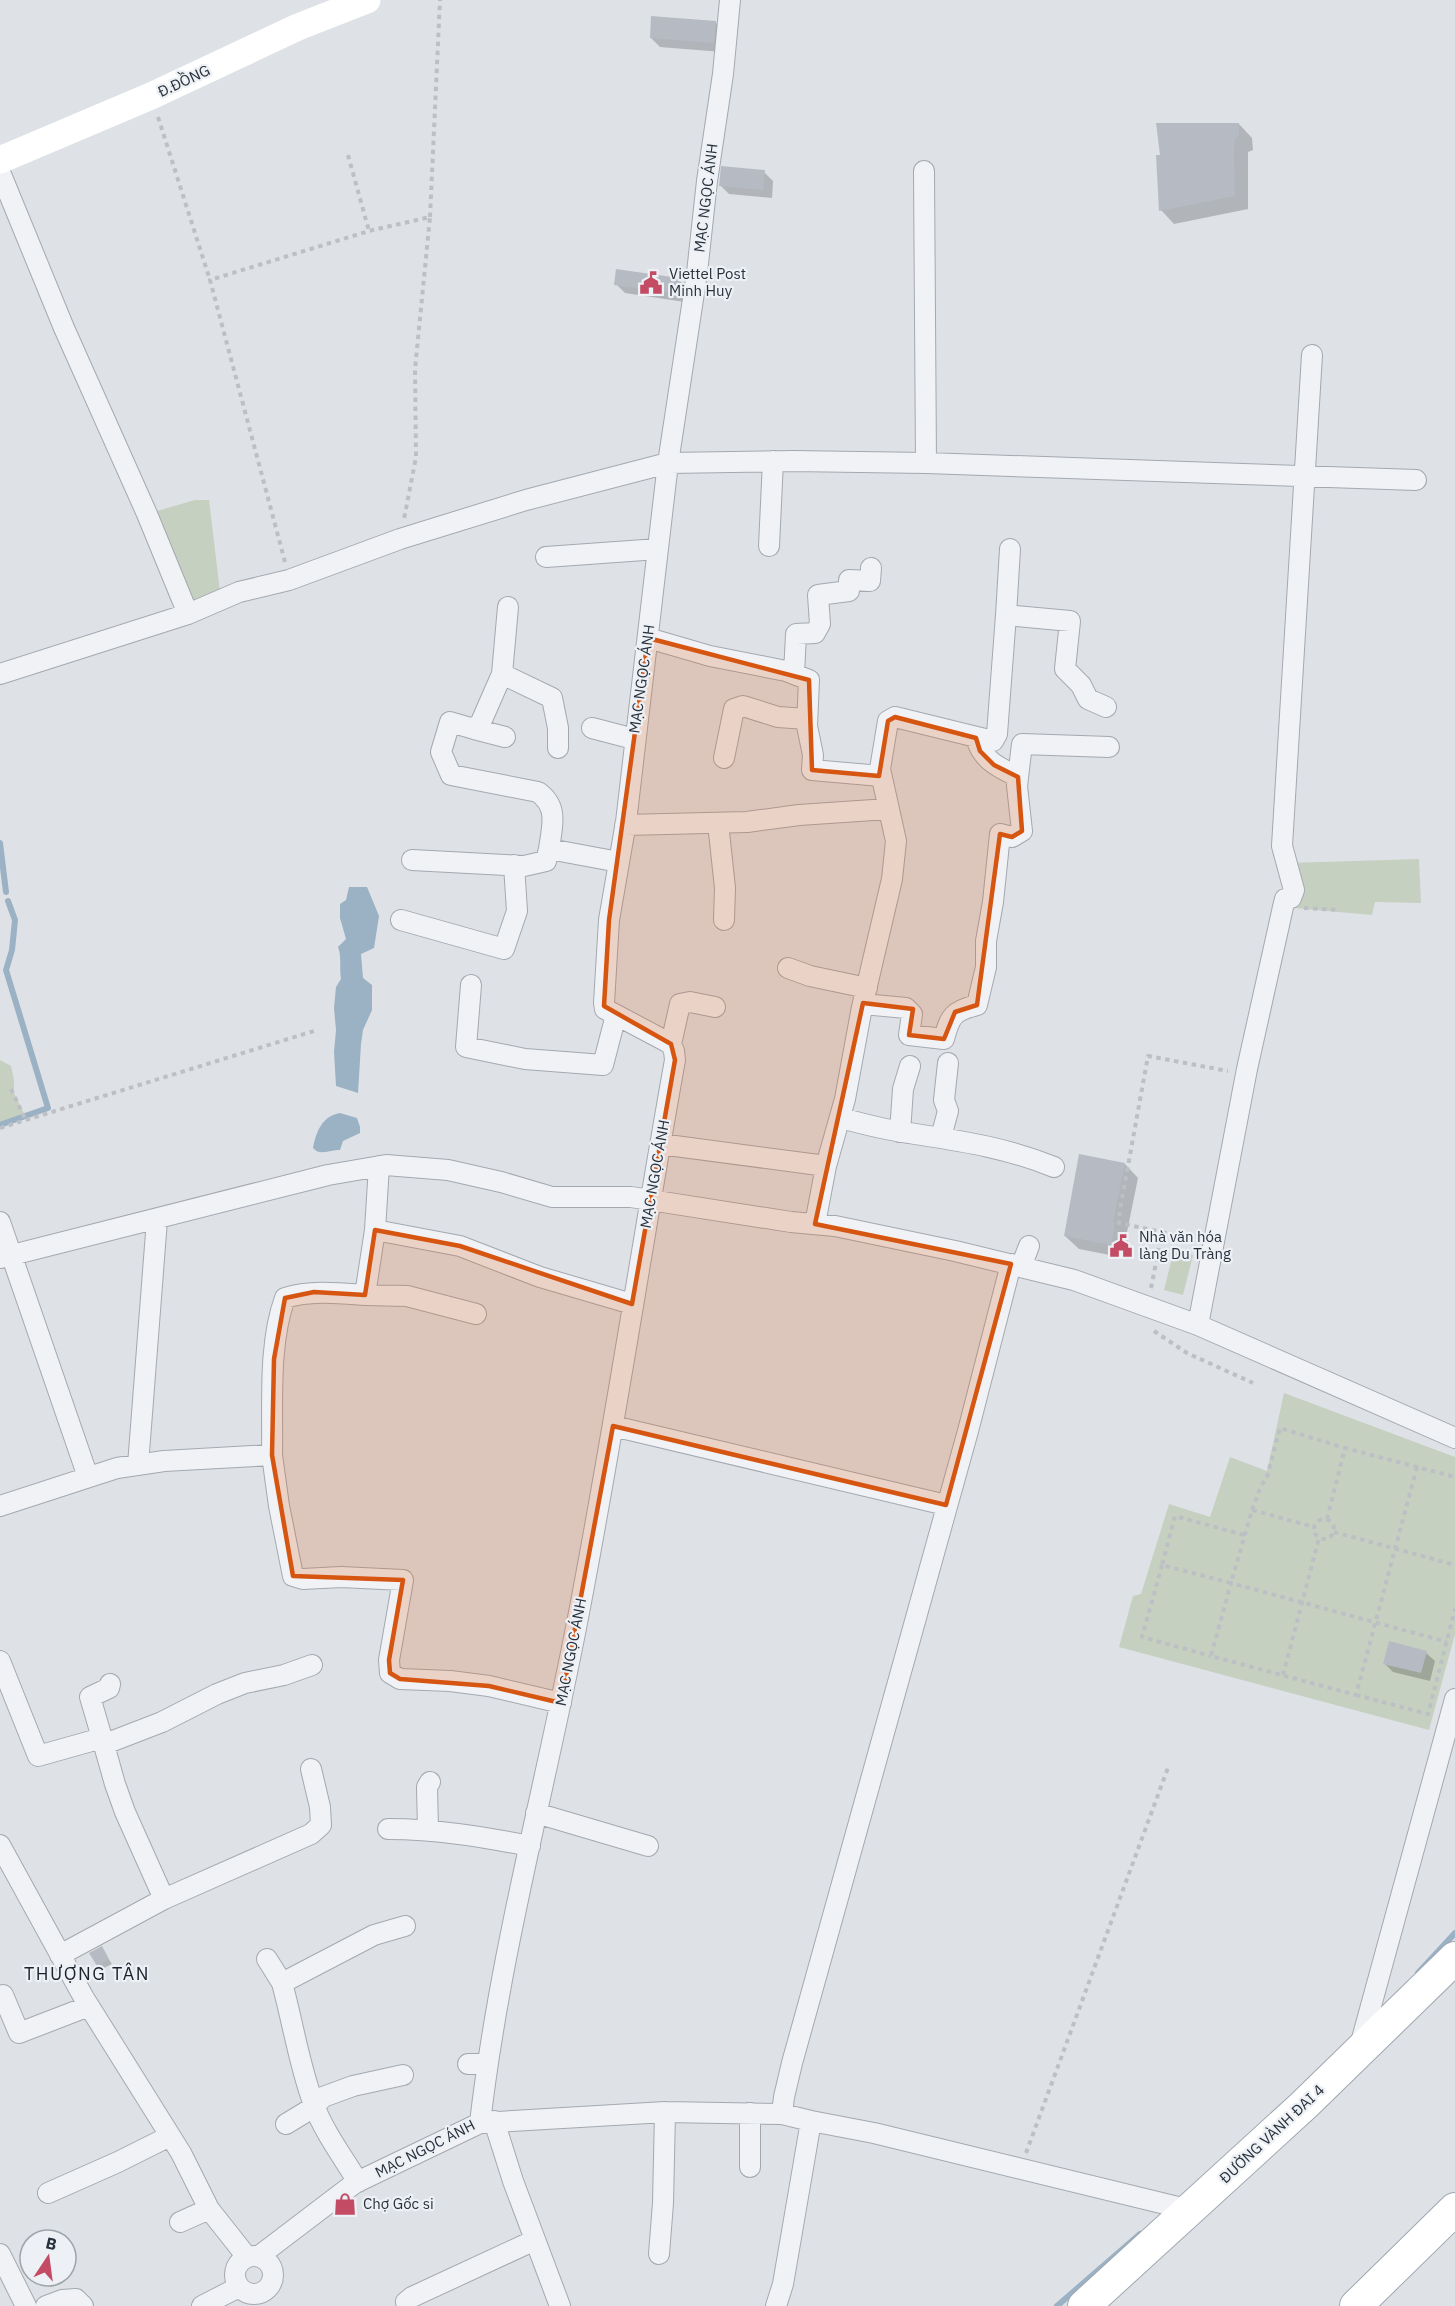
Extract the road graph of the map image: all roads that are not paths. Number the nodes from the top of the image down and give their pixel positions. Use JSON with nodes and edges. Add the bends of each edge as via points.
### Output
{"nodes":[{"id":1,"x":367,"y":0,"type":"edge"},
{"id":2,"x":730,"y":0,"type":"edge"},
{"id":3,"x":0,"y":160,"type":"edge"},
{"id":4,"x":924,"y":171,"type":"dead end"},
{"id":5,"x":0,"y":172,"type":"edge"},
{"id":6,"x":1312,"y":355,"type":"dead end"},
{"id":7,"x":773,"y":461,"type":"junction"},
{"id":8,"x":668,"y":463,"type":"junction"},
{"id":9,"x":926,"y":463,"type":"junction"},
{"id":10,"x":1305,"y":477,"type":"junction"},
{"id":11,"x":1416,"y":480,"type":"dead end"},
{"id":12,"x":769,"y":546,"type":"dead end"},
{"id":13,"x":658,"y":549,"type":"junction"},
{"id":14,"x":1010,"y":549,"type":"dead end"},
{"id":15,"x":546,"y":557,"type":"dead end"},
{"id":16,"x":871,"y":568,"type":"dead end"},
{"id":17,"x":508,"y":607,"type":"dead end"},
{"id":18,"x":188,"y":614,"type":"junction"},
{"id":19,"x":1006,"y":615,"type":"junction"},
{"id":20,"x":648,"y":638,"type":"junction"},
{"id":21,"x":0,"y":674,"type":"edge"},
{"id":22,"x":502,"y":674,"type":"junction"},
{"id":23,"x":794,"y":674,"type":"junction"},
{"id":24,"x":1106,"y":707,"type":"dead end"},
{"id":25,"x":807,"y":719,"type":"junction"},
{"id":26,"x":592,"y":728,"type":"dead end"},
{"id":27,"x":474,"y":729,"type":"junction"},
{"id":28,"x":505,"y":737,"type":"dead end"},
{"id":29,"x":976,"y":738,"type":"junction"},
{"id":30,"x":634,"y":739,"type":"junction"},
{"id":31,"x":1109,"y":747,"type":"dead end"},
{"id":32,"x":558,"y":748,"type":"dead end"},
{"id":33,"x":724,"y":758,"type":"dead end"},
{"id":34,"x":881,"y":776,"type":"junction"},
{"id":35,"x":1018,"y":777,"type":"junction"},
{"id":36,"x":888,"y":809,"type":"junction"},
{"id":37,"x":718,"y":823,"type":"junction"},
{"id":38,"x":625,"y":825,"type":"junction"},
{"id":39,"x":549,"y":849,"type":"junction"},
{"id":40,"x":412,"y":860,"type":"dead end"},
{"id":41,"x":619,"y":862,"type":"junction"},
{"id":42,"x":514,"y":865,"type":"junction"},
{"id":43,"x":401,"y":920,"type":"dead end"},
{"id":44,"x":724,"y":920,"type":"dead end"},
{"id":45,"x":788,"y":968,"type":"dead end"},
{"id":46,"x":471,"y":986,"type":"dead end"},
{"id":47,"x":865,"y":996,"type":"junction"},
{"id":48,"x":715,"y":1007,"type":"dead end"},
{"id":49,"x":616,"y":1015,"type":"junction"},
{"id":50,"x":671,"y":1044,"type":"junction"},
{"id":51,"x":948,"y":1063,"type":"dead end"},
{"id":52,"x":910,"y":1066,"type":"dead end"},
{"id":53,"x":841,"y":1118,"type":"junction"},
{"id":54,"x":900,"y":1132,"type":"junction"},
{"id":55,"x":941,"y":1137,"type":"junction"},
{"id":56,"x":660,"y":1144,"type":"junction"},
{"id":57,"x":379,"y":1166,"type":"junction"},
{"id":58,"x":826,"y":1166,"type":"junction"},
{"id":59,"x":1054,"y":1167,"type":"dead end"},
{"id":60,"x":650,"y":1200,"type":"junction"},
{"id":61,"x":157,"y":1220,"type":"junction"},
{"id":62,"x":0,"y":1222,"type":"edge"},
{"id":63,"x":815,"y":1224,"type":"junction"},
{"id":64,"x":375,"y":1230,"type":"junction"},
{"id":65,"x":1029,"y":1246,"type":"dead end"},
{"id":66,"x":6,"y":1256,"type":"edge"},
{"id":67,"x":1016,"y":1265,"type":"junction"},
{"id":68,"x":365,"y":1295,"type":"junction"},
{"id":69,"x":632,"y":1304,"type":"junction"},
{"id":70,"x":476,"y":1314,"type":"dead end"},
{"id":71,"x":1198,"y":1325,"type":"junction"},
{"id":72,"x":613,"y":1426,"type":"junction"},
{"id":73,"x":1455,"y":1438,"type":"edge"},
{"id":74,"x":272,"y":1455,"type":"junction"},
{"id":75,"x":138,"y":1465,"type":"junction"},
{"id":76,"x":88,"y":1476,"type":"junction"},
{"id":77,"x":946,"y":1505,"type":"junction"},
{"id":78,"x":0,"y":1506,"type":"edge"},
{"id":79,"x":0,"y":1661,"type":"edge"},
{"id":80,"x":312,"y":1665,"type":"dead end"},
{"id":81,"x":110,"y":1684,"type":"dead end"},
{"id":82,"x":1455,"y":1699,"type":"edge"},
{"id":83,"x":561,"y":1703,"type":"junction"},
{"id":84,"x":104,"y":1741,"type":"junction"},
{"id":85,"x":311,"y":1769,"type":"dead end"},
{"id":86,"x":430,"y":1782,"type":"dead end"},
{"id":87,"x":536,"y":1813,"type":"junction"},
{"id":88,"x":388,"y":1829,"type":"dead end"},
{"id":89,"x":428,"y":1830,"type":"junction"},
{"id":90,"x":0,"y":1845,"type":"edge"},
{"id":91,"x":530,"y":1846,"type":"junction"},
{"id":92,"x":648,"y":1846,"type":"dead end"},
{"id":93,"x":164,"y":1899,"type":"junction"},
{"id":94,"x":405,"y":1926,"type":"dead end"},
{"id":95,"x":60,"y":1955,"type":"junction"},
{"id":96,"x":1455,"y":1958,"type":"edge"},
{"id":97,"x":267,"y":1959,"type":"dead end"},
{"id":98,"x":282,"y":1983,"type":"junction"},
{"id":99,"x":3,"y":1995,"type":"dead end"},
{"id":100,"x":89,"y":2006,"type":"junction"},
{"id":101,"x":1358,"y":2053,"type":"junction"},
{"id":102,"x":404,"y":2075,"type":"dead end"},
{"id":103,"x":314,"y":2107,"type":"junction"},
{"id":104,"x":665,"y":2112,"type":"junction"},
{"id":105,"x":750,"y":2113,"type":"junction"},
{"id":106,"x":782,"y":2114,"type":"junction"},
{"id":107,"x":811,"y":2121,"type":"junction"},
{"id":108,"x":487,"y":2122,"type":"junction"},
{"id":109,"x":286,"y":2124,"type":"dead end"},
{"id":110,"x":170,"y":2136,"type":"junction"},
{"id":111,"x":750,"y":2167,"type":"dead end"},
{"id":112,"x":358,"y":2182,"type":"junction"},
{"id":113,"x":48,"y":2193,"type":"dead end"},
{"id":114,"x":209,"y":2209,"type":"junction"},
{"id":115,"x":1455,"y":2209,"type":"edge"},
{"id":116,"x":1190,"y":2210,"type":"junction"},
{"id":117,"x":180,"y":2222,"type":"dead end"},
{"id":118,"x":535,"y":2240,"type":"junction"},
{"id":119,"x":0,"y":2254,"type":"edge"},
{"id":120,"x":659,"y":2254,"type":"dead end"},
{"id":121,"x":253,"y":2256,"type":"junction"},
{"id":122,"x":239,"y":2287,"type":"junction"},
{"id":123,"x":265,"y":2299,"type":"edge"},
{"id":124,"x":26,"y":2306,"type":"edge"},
{"id":125,"x":46,"y":2306,"type":"edge"},
{"id":126,"x":82,"y":2306,"type":"edge"},
{"id":127,"x":202,"y":2306,"type":"edge"},
{"id":128,"x":407,"y":2306,"type":"edge"},
{"id":129,"x":560,"y":2306,"type":"edge"},
{"id":130,"x":776,"y":2306,"type":"edge"},
{"id":131,"x":1084,"y":2306,"type":"edge"},
{"id":132,"x":1356,"y":2306,"type":"edge"}],
"edges":[{"from":1,"to":3,"type":"street","name":"Đ.ĐỒNG"},
{"from":2,"to":8,"type":"street","name":"MẠC NGỌC ÁNH","via":[[697,273]]},
{"from":4,"to":9,"type":"street"},
{"from":5,"to":18,"type":"street"},
{"from":6,"to":10,"type":"street"},
{"from":7,"to":8,"type":"street"},
{"from":7,"to":9,"type":"street"},
{"from":7,"to":12,"type":"street"},
{"from":8,"to":13,"type":"street","name":"MẠC NGỌC ÁNH"},
{"from":8,"to":18,"type":"street","via":[[526,500],[400,539],[289,580],[239,592]]},
{"from":9,"to":10,"type":"street"},
{"from":10,"to":11,"type":"street"},
{"from":10,"to":71,"type":"street","via":[[1282,846],[1294,890],[1282,907],[1246,1069]]},
{"from":13,"to":15,"type":"street"},
{"from":13,"to":20,"type":"street","name":"MẠC NGỌC ÁNH"},
{"from":14,"to":19,"type":"street"},
{"from":16,"to":23,"type":"street","via":[[870,581],[849,580],[849,591],[818,595],[820,624],[815,633],[796,634]]},
{"from":17,"to":22,"type":"street"},
{"from":18,"to":21,"type":"street"},
{"from":19,"to":24,"type":"street","via":[[1070,621],[1065,669],[1088,699]]},
{"from":19,"to":29,"type":"street","via":[[997,734],[993,741]]},
{"from":20,"to":23,"type":"street"},
{"from":20,"to":30,"type":"street","name":"MẠC NGỌC ÁNH"},
{"from":22,"to":27,"type":"street","via":[[481,722]]},
{"from":22,"to":32,"type":"street","via":[[552,698]]},
{"from":23,"to":25,"type":"street","via":[[809,680]]},
{"from":25,"to":33,"type":"street","via":[[778,717],[743,706],[735,709]]},
{"from":25,"to":34,"type":"street","via":[[812,770]]},
{"from":26,"to":30,"type":"street"},
{"from":27,"to":28,"type":"street"},
{"from":27,"to":39,"type":"street","via":[[450,723],[441,752],[451,775],[538,792],[547,798],[553,808]]},
{"from":29,"to":34,"type":"street","via":[[895,717],[888,721]]},
{"from":29,"to":35,"type":"street","via":[[980,751],[994,765]]},
{"from":30,"to":38,"type":"street","name":"MẠC NGỌC ÁNH"},
{"from":31,"to":35,"type":"street","via":[[1022,744]]},
{"from":34,"to":36,"type":"street"},
{"from":35,"to":47,"type":"street","via":[[1022,831],[1012,837],[1000,834],[986,967],[976,986],[977,1005],[955,1012],[944,1039],[909,1035],[912,1014],[906,1008]]},
{"from":36,"to":37,"type":"street"},
{"from":36,"to":47,"type":"street","via":[[896,841],[892,879]]},
{"from":37,"to":38,"type":"street"},
{"from":37,"to":44,"type":"street"},
{"from":38,"to":41,"type":"street","name":"MẠC NGỌC ÁNH"},
{"from":39,"to":41,"type":"street"},
{"from":39,"to":42,"type":"street","via":[[546,861]]},
{"from":40,"to":42,"type":"street"},
{"from":41,"to":49,"type":"street","name":"MẠC NGỌC ÁNH","via":[[609,920],[604,1006]]},
{"from":42,"to":43,"type":"street","via":[[517,911],[504,949]]},
{"from":45,"to":47,"type":"street"},
{"from":46,"to":49,"type":"street","via":[[466,1047],[525,1059],[603,1065]]},
{"from":47,"to":53,"type":"street"},
{"from":48,"to":50,"type":"street","name":"MẠC NGỌC ÁNH","via":[[680,1004]]},
{"from":49,"to":50,"type":"street"},
{"from":50,"to":56,"type":"street","name":"MẠC NGỌC ÁNH","via":[[675,1060]]},
{"from":51,"to":55,"type":"street","via":[[944,1100],[948,1111]]},
{"from":52,"to":54,"type":"street","via":[[903,1089]]},
{"from":53,"to":54,"type":"street"},
{"from":53,"to":58,"type":"street"},
{"from":54,"to":55,"type":"street"},
{"from":55,"to":59,"type":"street","via":[[981,1144]]},
{"from":56,"to":58,"type":"street"},
{"from":56,"to":60,"type":"street","name":"MẠC NGỌC ÁNH"},
{"from":57,"to":60,"type":"street","via":[[447,1170],[552,1197]]},
{"from":57,"to":61,"type":"street","via":[[328,1175]]},
{"from":57,"to":64,"type":"street"},
{"from":58,"to":63,"type":"street"},
{"from":60,"to":63,"type":"street"},
{"from":60,"to":69,"type":"street","name":"MẠC NGỌC ÁNH"},
{"from":61,"to":66,"type":"street"},
{"from":61,"to":75,"type":"street"},
{"from":62,"to":66,"type":"street"},
{"from":63,"to":67,"type":"street"},
{"from":64,"to":68,"type":"street"},
{"from":64,"to":69,"type":"street","via":[[460,1246],[540,1277]]},
{"from":65,"to":67,"type":"street"},
{"from":66,"to":76,"type":"street"},
{"from":67,"to":71,"type":"street","via":[[1149,1297]]},
{"from":67,"to":77,"type":"street"},
{"from":68,"to":70,"type":"street","via":[[407,1296]]},
{"from":68,"to":74,"type":"street","via":[[314,1292],[285,1298],[279,1313],[274,1359]]},
{"from":69,"to":72,"type":"street","name":"MẠC NGỌC ÁNH"},
{"from":71,"to":73,"type":"street"},
{"from":72,"to":77,"type":"street"},
{"from":72,"to":83,"type":"street","name":"MẠC NGỌC ÁNH"},
{"from":74,"to":75,"type":"street"},
{"from":74,"to":83,"type":"street","via":[[293,1576],[403,1580],[388,1660],[390,1673],[400,1679],[489,1686]]},
{"from":75,"to":76,"type":"street"},
{"from":76,"to":78,"type":"street"},
{"from":77,"to":106,"type":"street","via":[[792,2063]]},
{"from":79,"to":84,"type":"street","via":[[38,1756]]},
{"from":80,"to":84,"type":"street","via":[[245,1683],[162,1722]]},
{"from":81,"to":84,"type":"street","via":[[90,1697]]},
{"from":82,"to":101,"type":"street"},
{"from":83,"to":87,"type":"street","name":"MẠC NGỌC ÁNH"},
{"from":84,"to":93,"type":"street","via":[[125,1812]]},
{"from":85,"to":93,"type":"street","via":[[321,1825],[311,1834]]},
{"from":86,"to":89,"type":"street"},
{"from":87,"to":91,"type":"street","name":"MẠC NGỌC ÁNH"},
{"from":87,"to":92,"type":"street"},
{"from":88,"to":89,"type":"street"},
{"from":89,"to":91,"type":"street"},
{"from":90,"to":95,"type":"street","via":[[46,1912]]},
{"from":91,"to":108,"type":"street","name":"MẠC NGỌC ÁNH","via":[[477,2064]]},
{"from":93,"to":95,"type":"street"},
{"from":94,"to":98,"type":"street","via":[[374,1935]]},
{"from":95,"to":100,"type":"street"},
{"from":96,"to":101,"type":"main road","name":"ĐƯỜNG VÀNH ĐAI 4"},
{"from":97,"to":98,"type":"street"},
{"from":98,"to":103,"type":"street"},
{"from":99,"to":100,"type":"street","via":[[19,2033]]},
{"from":100,"to":110,"type":"street"},
{"from":101,"to":116,"type":"main road","name":"ĐƯỜNG VÀNH ĐAI 4"},
{"from":102,"to":103,"type":"street","via":[[347,2088],[323,2097]]},
{"from":103,"to":109,"type":"street"},
{"from":103,"to":112,"type":"street"},
{"from":104,"to":105,"type":"street"},
{"from":104,"to":108,"type":"street"},
{"from":104,"to":120,"type":"street"},
{"from":105,"to":106,"type":"street"},
{"from":105,"to":111,"type":"street"},
{"from":106,"to":107,"type":"street"},
{"from":107,"to":116,"type":"street"},
{"from":107,"to":130,"type":"street"},
{"from":108,"to":112,"type":"street","name":"MẠC NGỌC ÁNH"},
{"from":108,"to":118,"type":"street"},
{"from":110,"to":113,"type":"street"},
{"from":110,"to":114,"type":"street"},
{"from":112,"to":121,"type":"street","name":"MẠC NGỌC ÁNH"},
{"from":114,"to":117,"type":"street"},
{"from":114,"to":121,"type":"street"},
{"from":115,"to":132,"type":"main road"},
{"from":116,"to":131,"type":"main road","name":"ĐƯỜNG VÀNH ĐAI 4"},
{"from":118,"to":128,"type":"street","via":[[412,2297]]},
{"from":118,"to":129,"type":"street"},
{"from":119,"to":124,"type":"street"},
{"from":121,"to":122,"type":"street","via":[[238,2264],[235,2276]]},
{"from":121,"to":123,"type":"street","via":[[269,2262],[274,2273]]},
{"from":122,"to":123,"type":"street"},
{"from":122,"to":127,"type":"street"},
{"from":125,"to":126,"type":"street","via":[[76,2299]]}]}
